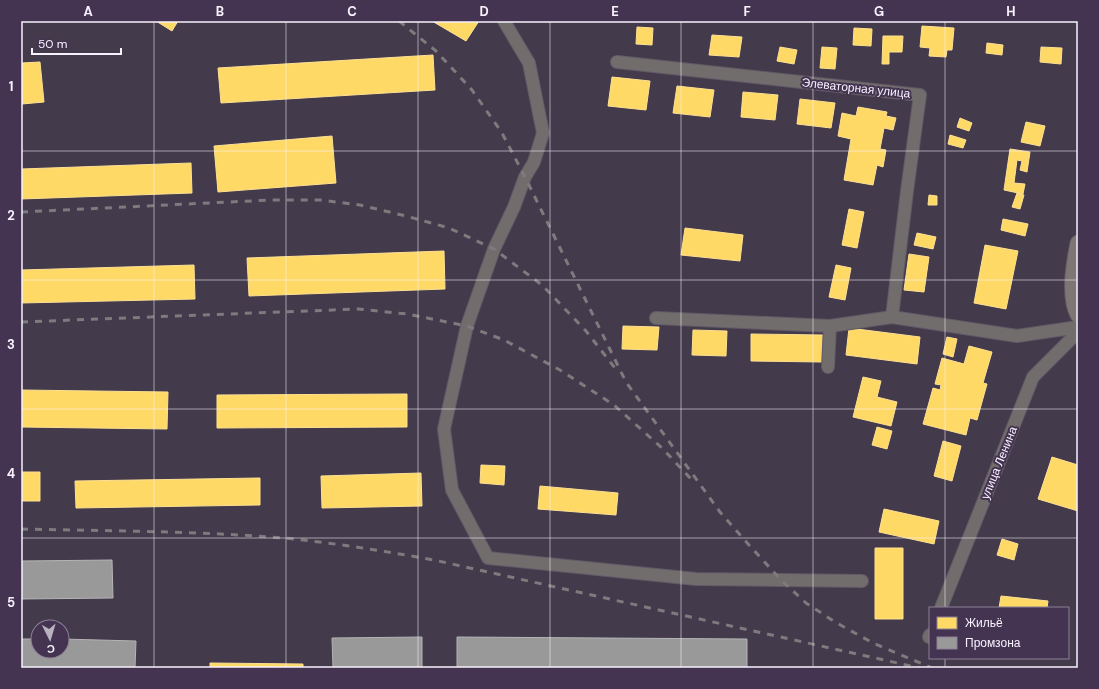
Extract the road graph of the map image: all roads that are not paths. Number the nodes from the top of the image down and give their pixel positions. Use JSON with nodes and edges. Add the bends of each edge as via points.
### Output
{"nodes":[{"id":1,"x":504,"y":21,"type":"edge"},
{"id":2,"x":617,"y":62,"type":"dead end"},
{"id":3,"x":1078,"y":243,"type":"edge"},
{"id":4,"x":1078,"y":315,"type":"edge"},
{"id":5,"x":892,"y":317,"type":"junction"},
{"id":6,"x":656,"y":318,"type":"dead end"},
{"id":7,"x":830,"y":326,"type":"junction"},
{"id":8,"x":1078,"y":327,"type":"edge"},
{"id":9,"x":1078,"y":332,"type":"edge"},
{"id":10,"x":828,"y":367,"type":"dead end"},
{"id":11,"x":862,"y":581,"type":"dead end"},
{"id":12,"x":941,"y":607,"type":"edge"}],
"edges":[{"from":1,"to":11,"type":"street","via":[[529,63],[543,133],[534,162],[494,249],[467,326],[444,428],[452,490],[488,558],[696,579]]},
{"from":2,"to":5,"type":"street","name":"Элеваторная улица","via":[[920,95]]},
{"from":3,"to":4,"type":"main road","via":[[1073,284],[1074,307]]},
{"from":5,"to":7,"type":"street"},
{"from":5,"to":8,"type":"street","via":[[1017,336]]},
{"from":6,"to":7,"type":"street"},
{"from":7,"to":10,"type":"street"},
{"from":9,"to":12,"type":"street","name":"улица Ленина","via":[[1033,377]]}]}
